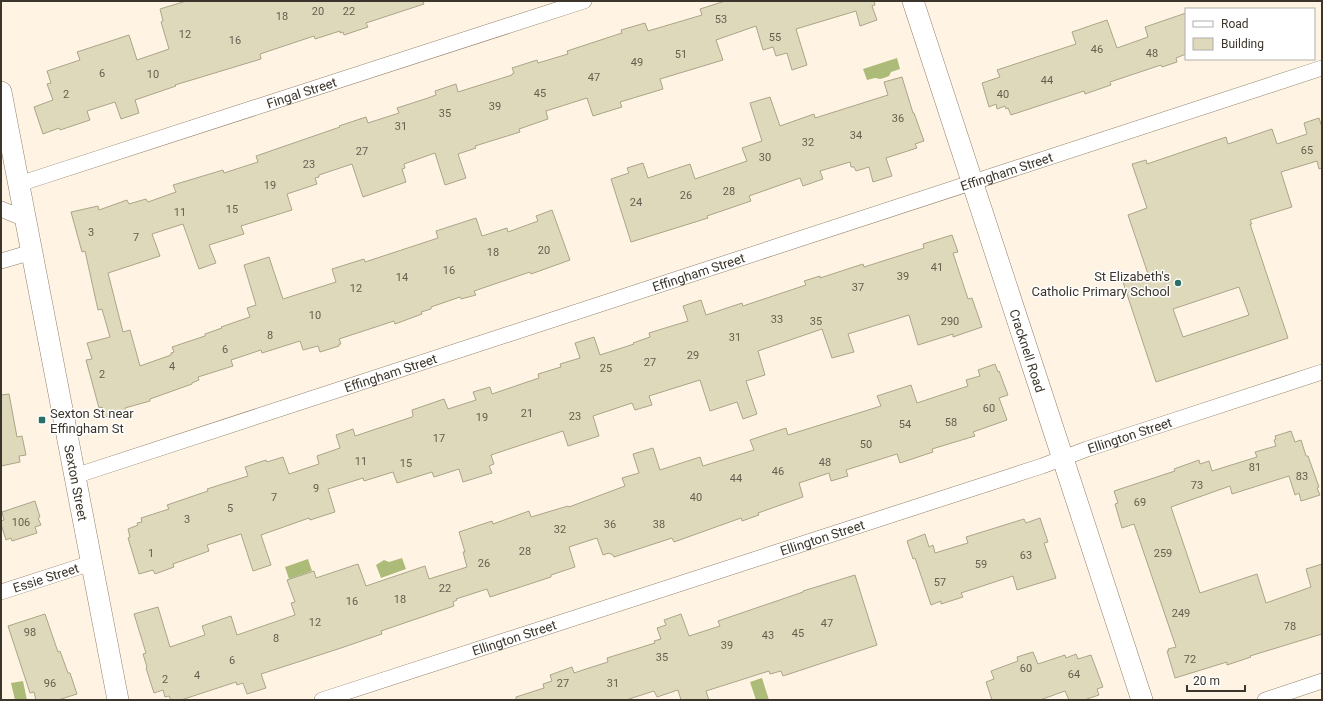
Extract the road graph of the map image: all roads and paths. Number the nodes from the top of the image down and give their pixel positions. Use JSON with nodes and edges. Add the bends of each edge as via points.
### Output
{"nodes":[{"id":1,"x":584,"y":1,"type":"edge"},
{"id":2,"x":913,"y":1,"type":"edge"},
{"id":3,"x":1322,"y":68,"type":"edge"},
{"id":4,"x":1,"y":92,"type":"edge"},
{"id":5,"x":972,"y":182,"type":"junction"},
{"id":6,"x":19,"y":184,"type":"junction"},
{"id":7,"x":1,"y":210,"type":"edge"},
{"id":8,"x":25,"y":219,"type":"junction"},
{"id":9,"x":32,"y":252,"type":"junction"},
{"id":10,"x":1,"y":261,"type":"edge"},
{"id":11,"x":1322,"y":372,"type":"edge"},
{"id":12,"x":1062,"y":459,"type":"junction"},
{"id":13,"x":75,"y":476,"type":"junction"},
{"id":14,"x":91,"y":563,"type":"junction"},
{"id":15,"x":1,"y":592,"type":"edge"},
{"id":16,"x":1322,"y":681,"type":"edge"},
{"id":17,"x":118,"y":700,"type":"edge"},
{"id":18,"x":322,"y":700,"type":"edge"},
{"id":19,"x":1142,"y":700,"type":"edge"},
{"id":20,"x":1265,"y":700,"type":"edge"}],
"edges":[{"from":1,"to":6,"type":"street","name":"Fingal Street"},
{"from":2,"to":5,"type":"street","name":"Cracknell Road"},
{"from":3,"to":5,"type":"street","name":"Effingham Street"},
{"from":4,"to":6,"type":"street","name":"Sexton Street"},
{"from":5,"to":12,"type":"street","name":"Cracknell Road"},
{"from":5,"to":13,"type":"street","name":"Effingham Street"},
{"from":6,"to":8,"type":"street","name":"Sexton Street"},
{"from":7,"to":8,"type":"street"},
{"from":8,"to":9,"type":"street","name":"Sexton Street"},
{"from":9,"to":10,"type":"street"},
{"from":9,"to":13,"type":"street","name":"Sexton Street"},
{"from":11,"to":12,"type":"street","name":"Ellington Street"},
{"from":12,"to":18,"type":"street","name":"Ellington Street"},
{"from":12,"to":19,"type":"street","name":"Cracknell Road"},
{"from":13,"to":14,"type":"street","name":"Sexton Street"},
{"from":14,"to":15,"type":"street","name":"Essie Street"},
{"from":14,"to":17,"type":"street","name":"Sexton Street"},
{"from":16,"to":20,"type":"street"}]}
